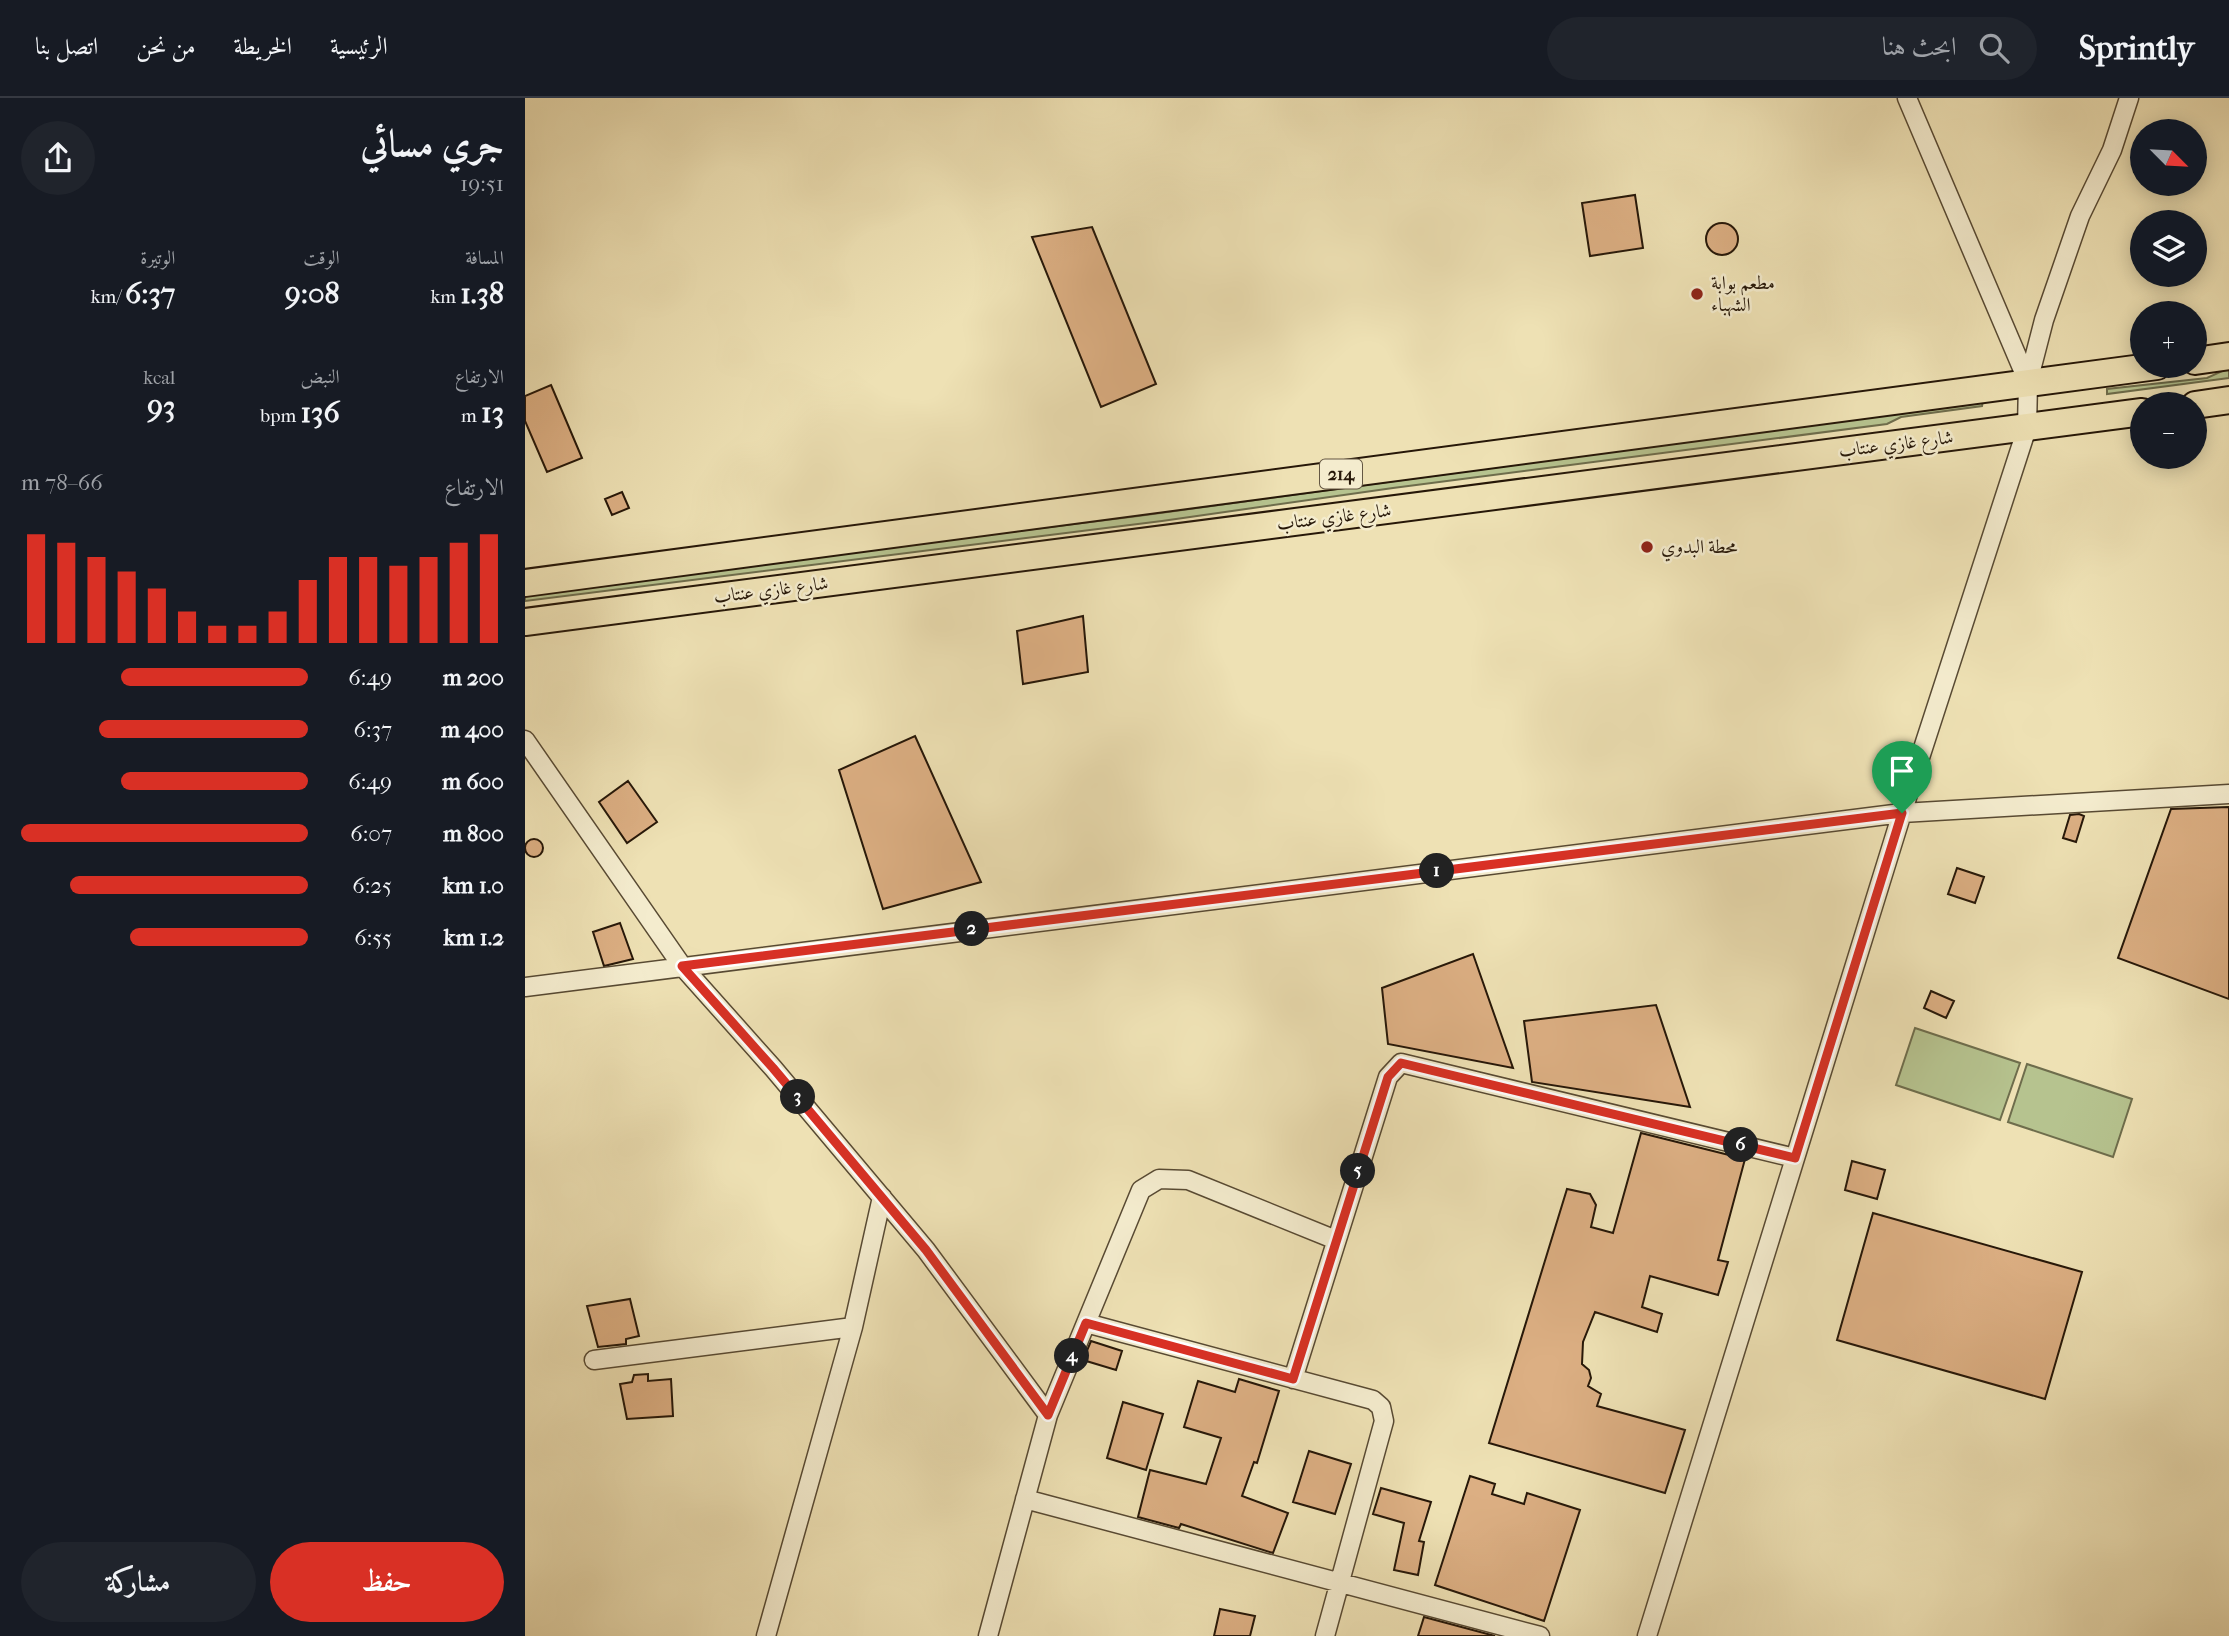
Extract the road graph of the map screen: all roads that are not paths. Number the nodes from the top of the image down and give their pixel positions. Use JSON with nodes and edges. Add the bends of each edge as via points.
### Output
{"nodes":[{"id":1,"x":1907,"y":98,"type":"edge"},
{"id":2,"x":2129,"y":98,"type":"edge"},
{"id":3,"x":2229,"y":356,"type":"edge"},
{"id":4,"x":2207,"y":359,"type":"edge"},
{"id":5,"x":2130,"y":370,"type":"edge"},
{"id":6,"x":2028,"y":383,"type":"junction"},
{"id":7,"x":2229,"y":400,"type":"edge"},
{"id":8,"x":2207,"y":403,"type":"edge"},
{"id":9,"x":2130,"y":414,"type":"edge"},
{"id":10,"x":2028,"y":428,"type":"junction"},
{"id":11,"x":525,"y":583,"type":"edge"},
{"id":12,"x":525,"y":622,"type":"edge"},
{"id":13,"x":525,"y":740,"type":"edge"},
{"id":14,"x":2229,"y":794,"type":"edge"},
{"id":15,"x":1902,"y":813,"type":"junction"},
{"id":16,"x":682,"y":966,"type":"junction"},
{"id":17,"x":525,"y":987,"type":"edge"},
{"id":18,"x":1795,"y":1158,"type":"junction"},
{"id":19,"x":882,"y":1197,"type":"junction"},
{"id":20,"x":1336,"y":1240,"type":"junction"},
{"id":21,"x":1086,"y":1323,"type":"junction"},
{"id":22,"x":853,"y":1327,"type":"junction"},
{"id":23,"x":594,"y":1360,"type":"dead end"},
{"id":24,"x":1293,"y":1379,"type":"junction"},
{"id":25,"x":1048,"y":1415,"type":"junction"},
{"id":26,"x":1025,"y":1499,"type":"junction"},
{"id":27,"x":1341,"y":1583,"type":"junction"},
{"id":28,"x":766,"y":1636,"type":"edge"},
{"id":29,"x":988,"y":1636,"type":"edge"},
{"id":30,"x":1325,"y":1636,"type":"edge"},
{"id":31,"x":1540,"y":1636,"type":"edge"},
{"id":32,"x":1647,"y":1636,"type":"edge"}],
"edges":[{"from":1,"to":6,"type":"street"},
{"from":2,"to":6,"type":"street","via":[[2112,150],[2077,225]]},
{"from":3,"to":4,"type":"highway"},
{"from":5,"to":6,"type":"highway","number":"214"},
{"from":6,"to":10,"type":"street"},
{"from":6,"to":11,"type":"highway","number":"214"},
{"from":7,"to":8,"type":"highway"},
{"from":9,"to":10,"type":"highway","name":"شارع غازي عنتاب","number":"214"},
{"from":10,"to":12,"type":"highway","name":"شارع غازي عنتاب","number":"214"},
{"from":10,"to":15,"type":"street"},
{"from":13,"to":16,"type":"street"},
{"from":14,"to":15,"type":"street"},
{"from":15,"to":16,"type":"street"},
{"from":15,"to":18,"type":"street"},
{"from":16,"to":17,"type":"street"},
{"from":16,"to":19,"type":"street"},
{"from":18,"to":20,"type":"street","via":[[1401,1063],[1388,1077]]},
{"from":18,"to":32,"type":"street"},
{"from":19,"to":22,"type":"street"},
{"from":19,"to":25,"type":"street"},
{"from":20,"to":21,"type":"street","via":[[1188,1180],[1159,1179],[1141,1190]]},
{"from":20,"to":24,"type":"street"},
{"from":21,"to":24,"type":"street"},
{"from":21,"to":25,"type":"street"},
{"from":22,"to":23,"type":"street"},
{"from":22,"to":28,"type":"street"},
{"from":24,"to":27,"type":"street","via":[[1373,1400],[1384,1412]]},
{"from":25,"to":26,"type":"street"},
{"from":26,"to":27,"type":"street"},
{"from":26,"to":29,"type":"street"},
{"from":27,"to":30,"type":"street"},
{"from":27,"to":31,"type":"street"}]}
